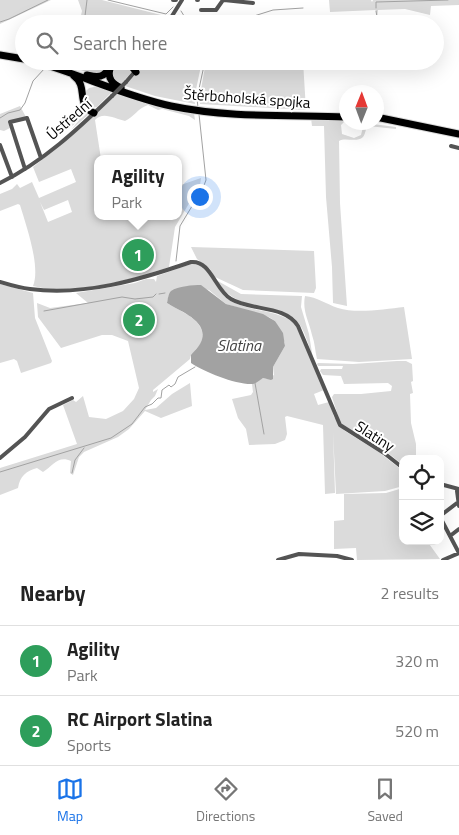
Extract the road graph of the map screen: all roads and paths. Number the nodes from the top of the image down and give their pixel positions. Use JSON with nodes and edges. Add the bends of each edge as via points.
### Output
{"nodes":[{"id":1,"x":182,"y":0,"type":"edge"},
{"id":2,"x":224,"y":0,"type":"edge"},
{"id":3,"x":254,"y":3,"type":"dead end"},
{"id":4,"x":201,"y":10,"type":"dead end"},
{"id":5,"x":173,"y":15,"type":"edge"},
{"id":6,"x":0,"y":54,"type":"edge"},
{"id":7,"x":15,"y":56,"type":"edge"},
{"id":8,"x":62,"y":70,"type":"edge"},
{"id":9,"x":70,"y":70,"type":"edge"},
{"id":10,"x":108,"y":70,"type":"edge"},
{"id":11,"x":65,"y":71,"type":"junction"},
{"id":12,"x":133,"y":73,"type":"edge"},
{"id":13,"x":84,"y":75,"type":"junction"},
{"id":14,"x":108,"y":87,"type":"junction"},
{"id":15,"x":198,"y":109,"type":"junction"},
{"id":16,"x":93,"y":112,"type":"junction"},
{"id":17,"x":339,"y":116,"type":"edge"},
{"id":18,"x":384,"y":120,"type":"edge"},
{"id":19,"x":459,"y":135,"type":"edge"},
{"id":20,"x":0,"y":145,"type":"edge"},
{"id":21,"x":451,"y":146,"type":"dead end"},
{"id":22,"x":459,"y":148,"type":"edge"},
{"id":23,"x":41,"y":158,"type":"junction"},
{"id":24,"x":25,"y":169,"type":"junction"},
{"id":25,"x":12,"y":177,"type":"junction"},
{"id":26,"x":0,"y":183,"type":"edge"},
{"id":27,"x":0,"y":282,"type":"edge"},
{"id":28,"x":72,"y":398,"type":"dead end"},
{"id":29,"x":0,"y":458,"type":"edge"},
{"id":30,"x":399,"y":465,"type":"edge"},
{"id":31,"x":444,"y":485,"type":"edge"},
{"id":32,"x":458,"y":490,"type":"edge"},
{"id":33,"x":458,"y":505,"type":"edge"},
{"id":34,"x":444,"y":514,"type":"edge"},
{"id":35,"x":444,"y":525,"type":"edge"},
{"id":36,"x":459,"y":529,"type":"edge"},
{"id":37,"x":450,"y":536,"type":"junction"},
{"id":38,"x":459,"y":553,"type":"edge"},
{"id":39,"x":278,"y":560,"type":"edge"},
{"id":40,"x":349,"y":560,"type":"edge"},
{"id":41,"x":445,"y":560,"type":"edge"}],
"edges":[{"from":1,"to":5,"type":"street"},
{"from":2,"to":3,"type":"street"},
{"from":2,"to":4,"type":"street","via":[[216,10]]},
{"from":6,"to":7,"type":"highway"},
{"from":8,"to":11,"type":"highway","name":"Štěrboholská spojka"},
{"from":9,"to":13,"type":"highway","name":"Štěrboholská spojka"},
{"from":10,"to":13,"type":"highway","via":[[101,76]]},
{"from":11,"to":14,"type":"highway","name":"Štěrboholská spojka"},
{"from":11,"to":16,"type":"highway","via":[[80,82],[82,100]]},
{"from":12,"to":13,"type":"highway","name":"Štěrboholská spojka"},
{"from":12,"to":15,"type":"highway","name":"Štěrboholská spojka","via":[[159,100]]},
{"from":12,"to":16,"type":"street","name":"Ústřední","bridge":true},
{"from":14,"to":15,"type":"highway","name":"Štěrboholská spojka","via":[[156,103]]},
{"from":14,"to":16,"type":"highway","via":[[94,85],[84,91],[83,100]]},
{"from":15,"to":17,"type":"highway","name":"Štěrboholská spojka"},
{"from":16,"to":23,"type":"street","name":"Ústřední"},
{"from":18,"to":19,"type":"highway"},
{"from":20,"to":25,"type":"street"},
{"from":21,"to":22,"type":"street"},
{"from":23,"to":24,"type":"street","name":"Ústřední"},
{"from":23,"to":24,"type":"street","via":[[27,118],[10,122]]},
{"from":24,"to":25,"type":"street","name":"Ústřední"},
{"from":25,"to":26,"type":"street","name":"Ústřední"},
{"from":27,"to":30,"type":"street","name":"Slatiny","via":[[30,289],[76,291],[142,278],[196,262],[208,269],[232,300],[294,319],[340,425]]},
{"from":28,"to":29,"type":"street","via":[[49,410]]},
{"from":31,"to":32,"type":"street"},
{"from":32,"to":33,"type":"street"},
{"from":33,"to":34,"type":"street"},
{"from":35,"to":37,"type":"street"},
{"from":36,"to":37,"type":"street"},
{"from":37,"to":38,"type":"street"},
{"from":38,"to":41,"type":"street"},
{"from":39,"to":40,"type":"street","via":[[299,554]]}]}
